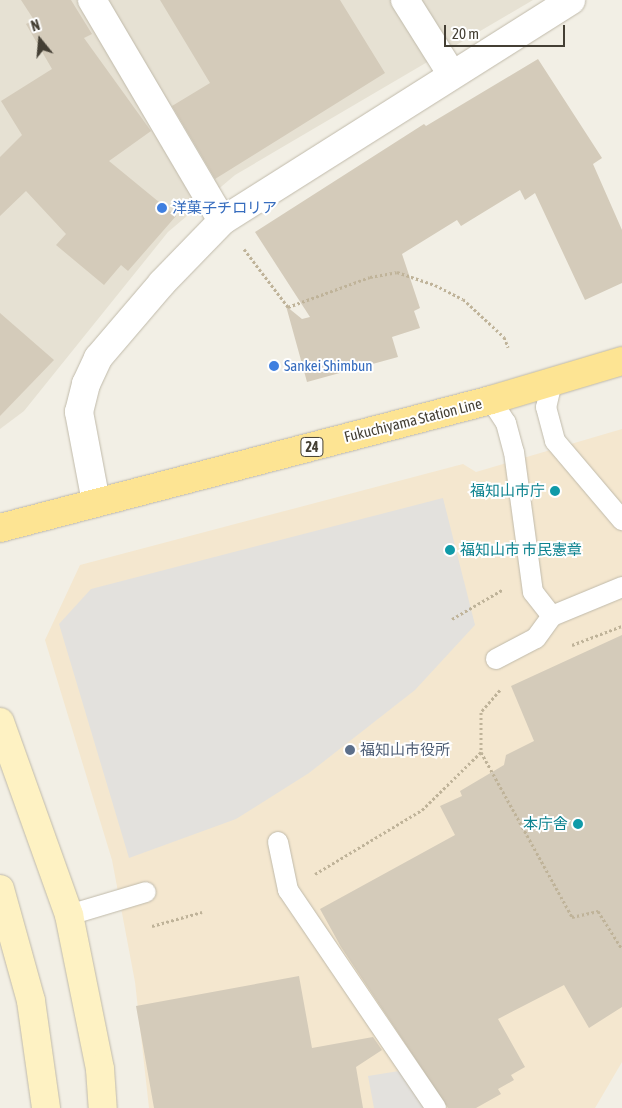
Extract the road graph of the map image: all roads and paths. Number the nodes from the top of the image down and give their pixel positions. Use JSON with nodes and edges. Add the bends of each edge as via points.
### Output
{"nodes":[{"id":1,"x":92,"y":0,"type":"edge"},
{"id":2,"x":405,"y":0,"type":"edge"},
{"id":3,"x":570,"y":0,"type":"edge"},
{"id":4,"x":451,"y":73,"type":"junction"},
{"id":5,"x":222,"y":221,"type":"junction"},
{"id":6,"x":508,"y":347,"type":"dead end"},
{"id":7,"x":622,"y":361,"type":"edge"},
{"id":8,"x":552,"y":382,"type":"junction"},
{"id":9,"x":491,"y":400,"type":"junction"},
{"id":10,"x":96,"y":502,"type":"junction"},
{"id":11,"x":622,"y":520,"type":"edge"},
{"id":12,"x":0,"y":528,"type":"edge"},
{"id":13,"x":508,"y":587,"type":"dead end"},
{"id":14,"x":622,"y":587,"type":"edge"},
{"id":15,"x":552,"y":616,"type":"junction"},
{"id":16,"x":452,"y":619,"type":"dead end"},
{"id":17,"x":622,"y":626,"type":"edge"},
{"id":18,"x":562,"y":649,"type":"dead end"},
{"id":19,"x":496,"y":659,"type":"dead end"},
{"id":20,"x":507,"y":683,"type":"dead end"},
{"id":21,"x":0,"y":722,"type":"edge"},
{"id":22,"x":481,"y":752,"type":"junction"},
{"id":23,"x":278,"y":842,"type":"dead end"},
{"id":24,"x":0,"y":889,"type":"edge"},
{"id":25,"x":288,"y":890,"type":"junction"},
{"id":26,"x":146,"y":892,"type":"dead end"},
{"id":27,"x":202,"y":912,"type":"dead end"},
{"id":28,"x":69,"y":915,"type":"junction"},
{"id":29,"x":148,"y":927,"type":"dead end"},
{"id":30,"x":622,"y":949,"type":"edge"},
{"id":31,"x":46,"y":1108,"type":"edge"},
{"id":32,"x":103,"y":1108,"type":"edge"},
{"id":33,"x":436,"y":1108,"type":"edge"}],
"edges":[{"from":1,"to":5,"type":"street"},
{"from":2,"to":4,"type":"street"},
{"from":3,"to":4,"type":"street"},
{"from":4,"to":5,"type":"street"},
{"from":5,"to":6,"type":"path","via":[[288,307],[370,277],[397,272],[463,299],[504,337]]},
{"from":5,"to":10,"type":"street","via":[[162,283],[98,358],[86,384],[78,412]]},
{"from":7,"to":8,"type":"main road","name":"Fukuchiyama Station Line","number":"24"},
{"from":8,"to":9,"type":"main road","name":"Fukuchiyama Station Line","number":"24"},
{"from":8,"to":11,"type":"lane","via":[[546,407],[555,441]]},
{"from":9,"to":10,"type":"main road","name":"Fukuchiyama Station Line","number":"24"},
{"from":9,"to":15,"type":"lane","via":[[506,423],[514,452],[533,592]]},
{"from":10,"to":12,"type":"main road","name":"Fukuchiyama Station Line","number":"24"},
{"from":13,"to":16,"type":"path"},
{"from":14,"to":15,"type":"lane"},
{"from":15,"to":19,"type":"lane","via":[[536,638]]},
{"from":17,"to":18,"type":"path"},
{"from":20,"to":22,"type":"path","via":[[481,712]]},
{"from":21,"to":28,"type":"street"},
{"from":22,"to":25,"type":"path","via":[[422,810]]},
{"from":22,"to":30,"type":"path","via":[[572,918],[598,911]]},
{"from":23,"to":25,"type":"lane"},
{"from":24,"to":31,"type":"street","via":[[31,1001]]},
{"from":25,"to":33,"type":"lane"},
{"from":26,"to":28,"type":"lane"},
{"from":27,"to":29,"type":"path"},
{"from":28,"to":32,"type":"street","via":[[100,1069]]}]}
